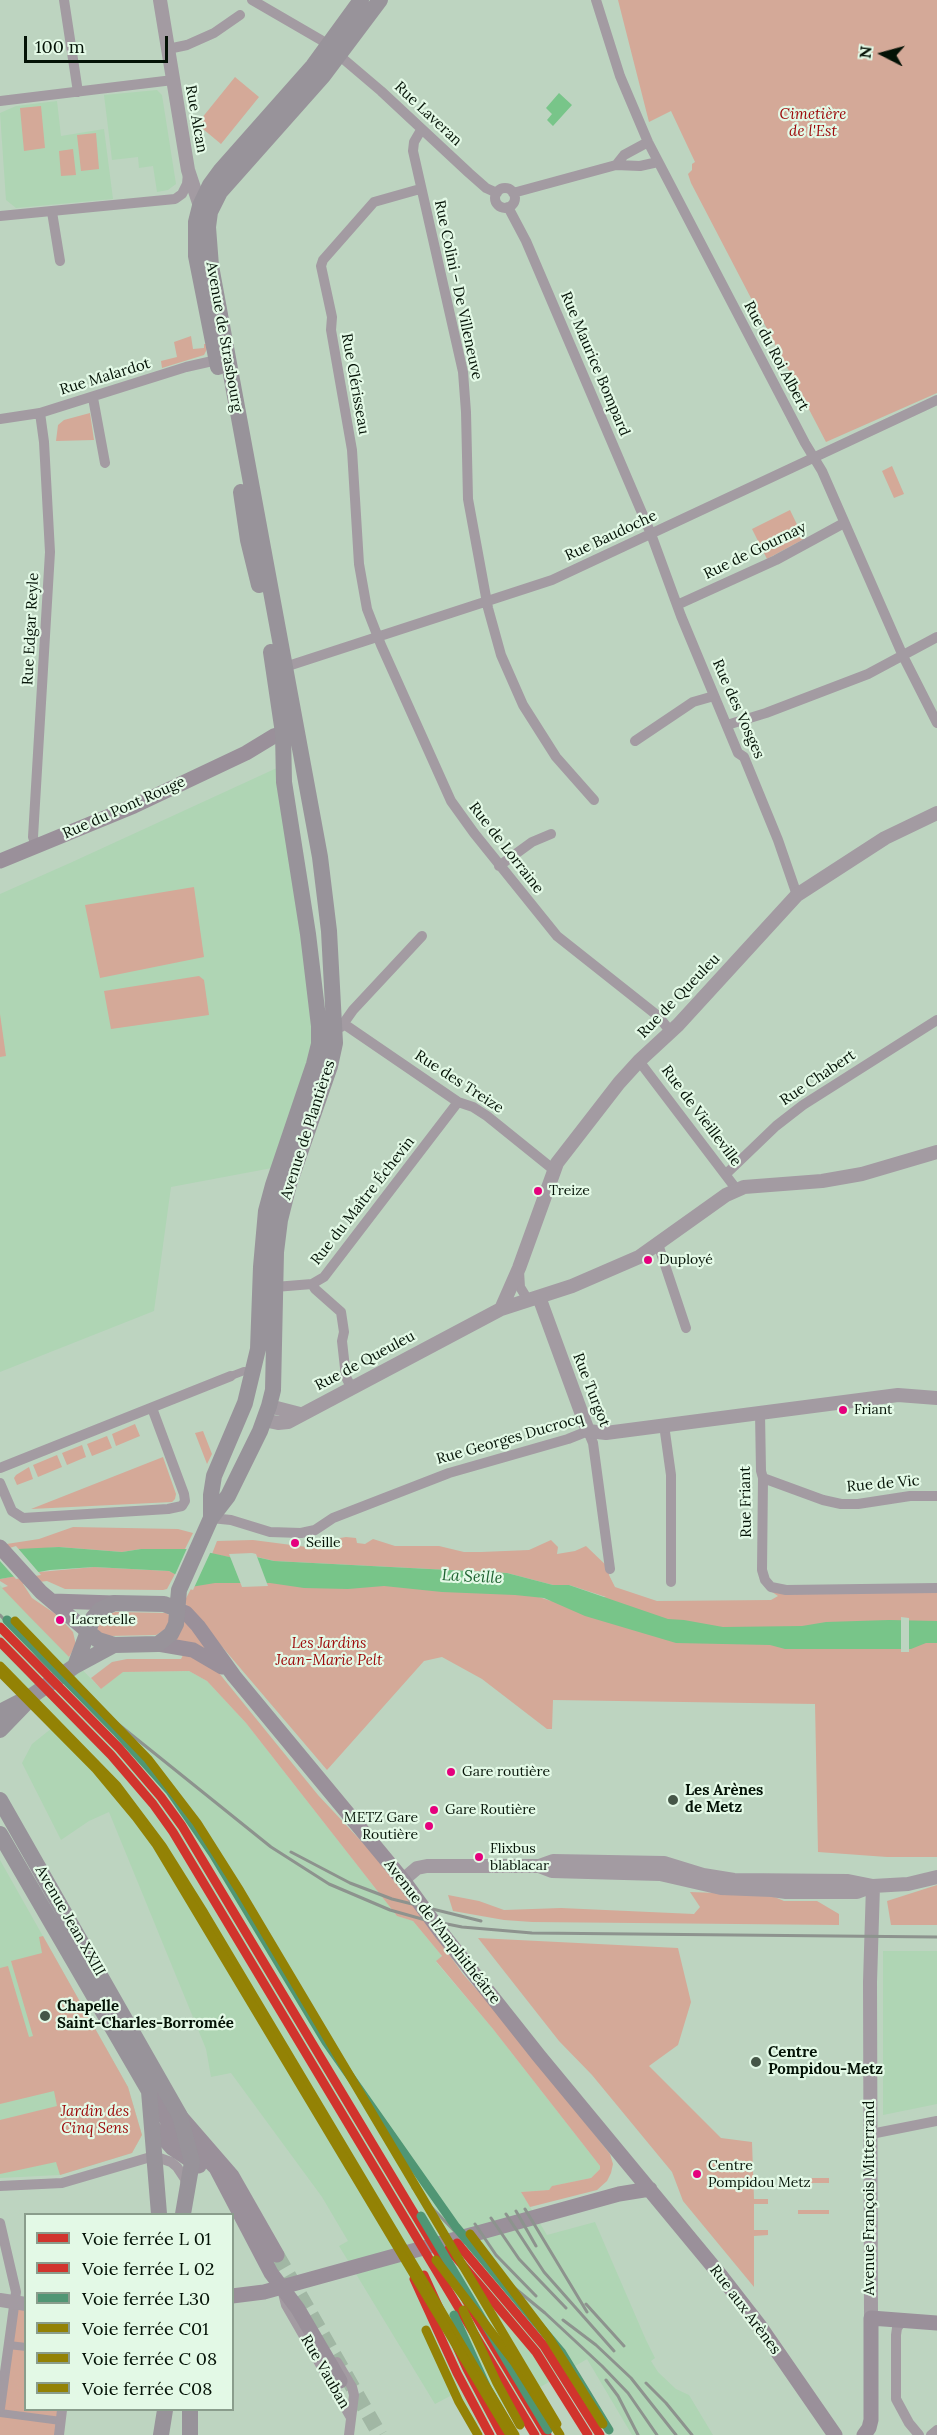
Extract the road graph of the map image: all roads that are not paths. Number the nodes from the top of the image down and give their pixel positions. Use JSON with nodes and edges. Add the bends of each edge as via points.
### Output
{"nodes":[{"id":1,"x":64,"y":0,"type":"edge"},
{"id":2,"x":160,"y":0,"type":"edge"},
{"id":3,"x":252,"y":0,"type":"edge"},
{"id":4,"x":596,"y":0,"type":"edge"},
{"id":5,"x":369,"y":2,"type":"edge"},
{"id":6,"x":240,"y":15,"type":"dead end"},
{"id":7,"x":168,"y":49,"type":"junction"},
{"id":8,"x":334,"y":51,"type":"junction"},
{"id":9,"x":173,"y":80,"type":"junction"},
{"id":10,"x":78,"y":92,"type":"junction"},
{"id":11,"x":0,"y":101,"type":"edge"},
{"id":12,"x":421,"y":130,"type":"junction"},
{"id":13,"x":648,"y":142,"type":"junction"},
{"id":14,"x":658,"y":162,"type":"junction"},
{"id":15,"x":615,"y":165,"type":"junction"},
{"id":16,"x":188,"y":170,"type":"junction"},
{"id":17,"x":420,"y":189,"type":"junction"},
{"id":18,"x":497,"y":193,"type":"junction"},
{"id":19,"x":513,"y":193,"type":"junction"},
{"id":20,"x":200,"y":206,"type":"junction"},
{"id":21,"x":508,"y":207,"type":"junction"},
{"id":22,"x":52,"y":213,"type":"junction"},
{"id":23,"x":0,"y":216,"type":"edge"},
{"id":24,"x":60,"y":261,"type":"dead end"},
{"id":25,"x":217,"y":360,"type":"junction"},
{"id":26,"x":93,"y":398,"type":"junction"},
{"id":27,"x":937,"y":400,"type":"edge"},
{"id":28,"x":40,"y":413,"type":"junction"},
{"id":29,"x":0,"y":419,"type":"edge"},
{"id":30,"x":814,"y":458,"type":"junction"},
{"id":31,"x":105,"y":463,"type":"dead end"},
{"id":32,"x":844,"y":523,"type":"junction"},
{"id":33,"x":651,"y":534,"type":"junction"},
{"id":34,"x":487,"y":601,"type":"junction"},
{"id":35,"x":677,"y":605,"type":"junction"},
{"id":36,"x":377,"y":637,"type":"junction"},
{"id":37,"x":937,"y":637,"type":"edge"},
{"id":38,"x":903,"y":656,"type":"junction"},
{"id":39,"x":285,"y":667,"type":"junction"},
{"id":40,"x":714,"y":696,"type":"junction"},
{"id":41,"x":937,"y":723,"type":"edge"},
{"id":42,"x":727,"y":725,"type":"junction"},
{"id":43,"x":290,"y":731,"type":"junction"},
{"id":44,"x":635,"y":741,"type":"dead end"},
{"id":45,"x":246,"y":753,"type":"junction"},
{"id":46,"x":283,"y":761,"type":"junction"},
{"id":47,"x":594,"y":800,"type":"dead end"},
{"id":48,"x":937,"y":813,"type":"edge"},
{"id":49,"x":551,"y":834,"type":"dead end"},
{"id":50,"x":36,"y":846,"type":"junction"},
{"id":51,"x":0,"y":861,"type":"edge"},
{"id":52,"x":499,"y":866,"type":"junction"},
{"id":53,"x":797,"y":896,"type":"junction"},
{"id":54,"x":422,"y":936,"type":"dead end"},
{"id":55,"x":335,"y":1009,"type":"junction"},
{"id":56,"x":353,"y":1010,"type":"junction"},
{"id":57,"x":937,"y":1020,"type":"edge"},
{"id":58,"x":340,"y":1026,"type":"junction"},
{"id":59,"x":671,"y":1032,"type":"junction"},
{"id":60,"x":639,"y":1061,"type":"junction"},
{"id":61,"x":458,"y":1102,"type":"junction"},
{"id":62,"x":937,"y":1152,"type":"edge"},
{"id":63,"x":554,"y":1170,"type":"junction"},
{"id":64,"x":726,"y":1174,"type":"junction"},
{"id":65,"x":737,"y":1190,"type":"junction"},
{"id":66,"x":658,"y":1244,"type":"junction"},
{"id":67,"x":519,"y":1268,"type":"junction"},
{"id":68,"x":312,"y":1284,"type":"junction"},
{"id":69,"x":275,"y":1287,"type":"junction"},
{"id":70,"x":533,"y":1299,"type":"junction"},
{"id":71,"x":501,"y":1309,"type":"junction"},
{"id":72,"x":686,"y":1328,"type":"dead end"},
{"id":73,"x":253,"y":1373,"type":"junction"},
{"id":74,"x":231,"y":1376,"type":"joint"},
{"id":75,"x":351,"y":1387,"type":"junction"},
{"id":76,"x":937,"y":1398,"type":"edge"},
{"id":77,"x":244,"y":1404,"type":"junction"},
{"id":78,"x":152,"y":1408,"type":"junction"},
{"id":79,"x":267,"y":1413,"type":"junction"},
{"id":80,"x":760,"y":1413,"type":"junction"},
{"id":81,"x":664,"y":1425,"type":"junction"},
{"id":82,"x":588,"y":1431,"type":"junction"},
{"id":83,"x":0,"y":1468,"type":"edge"},
{"id":84,"x":763,"y":1478,"type":"junction"},
{"id":85,"x":0,"y":1483,"type":"edge"},
{"id":86,"x":937,"y":1496,"type":"edge"},
{"id":87,"x":207,"y":1526,"type":"junction"},
{"id":88,"x":0,"y":1547,"type":"edge"},
{"id":89,"x":610,"y":1569,"type":"dead end"},
{"id":90,"x":671,"y":1582,"type":"dead end"},
{"id":91,"x":937,"y":1588,"type":"edge"},
{"id":92,"x":53,"y":1601,"type":"junction"},
{"id":93,"x":114,"y":1603,"type":"junction"},
{"id":94,"x":170,"y":1606,"type":"junction"},
{"id":95,"x":87,"y":1632,"type":"junction"},
{"id":96,"x":158,"y":1644,"type":"junction"},
{"id":97,"x":114,"y":1645,"type":"junction"},
{"id":98,"x":75,"y":1666,"type":"junction"},
{"id":99,"x":234,"y":1676,"type":"junction"},
{"id":100,"x":1,"y":1727,"type":"edge"},
{"id":101,"x":0,"y":1787,"type":"edge"},
{"id":102,"x":0,"y":1800,"type":"edge"},
{"id":103,"x":5,"y":1812,"type":"edge"},
{"id":104,"x":0,"y":1834,"type":"edge"},
{"id":105,"x":937,"y":1877,"type":"edge"},
{"id":106,"x":403,"y":1880,"type":"junction"},
{"id":107,"x":873,"y":1886,"type":"junction"},
{"id":108,"x":149,"y":2091,"type":"junction"},
{"id":109,"x":180,"y":2116,"type":"junction"},
{"id":110,"x":937,"y":2121,"type":"edge"},
{"id":111,"x":152,"y":2126,"type":"junction"},
{"id":112,"x":871,"y":2134,"type":"junction"},
{"id":113,"x":186,"y":2138,"type":"junction"},
{"id":114,"x":154,"y":2156,"type":"junction"},
{"id":115,"x":192,"y":2162,"type":"junction"},
{"id":116,"x":222,"y":2181,"type":"junction"},
{"id":117,"x":0,"y":2186,"type":"edge"},
{"id":118,"x":650,"y":2188,"type":"junction"},
{"id":119,"x":187,"y":2189,"type":"junction"},
{"id":120,"x":159,"y":2213,"type":"edge"},
{"id":121,"x":183,"y":2213,"type":"edge"},
{"id":122,"x":0,"y":2223,"type":"edge"},
{"id":123,"x":277,"y":2255,"type":"tunnel mouth"},
{"id":124,"x":281,"y":2287,"type":"junction"},
{"id":125,"x":234,"y":2296,"type":"edge"},
{"id":126,"x":0,"y":2300,"type":"edge"},
{"id":127,"x":20,"y":2303,"type":"edge"},
{"id":128,"x":937,"y":2323,"type":"edge"},
{"id":129,"x":870,"y":2324,"type":"junction"},
{"id":130,"x":900,"y":2324,"type":"junction"},
{"id":131,"x":9,"y":2345,"type":"junction"},
{"id":132,"x":24,"y":2347,"type":"edge"},
{"id":133,"x":340,"y":2381,"type":"dead end"},
{"id":134,"x":0,"y":2410,"type":"edge"},
{"id":135,"x":63,"y":2411,"type":"edge"},
{"id":136,"x":165,"y":2411,"type":"edge"},
{"id":137,"x":190,"y":2411,"type":"edge"},
{"id":138,"x":350,"y":2416,"type":"junction"},
{"id":139,"x":61,"y":2421,"type":"junction"},
{"id":140,"x":937,"y":2430,"type":"edge"},
{"id":141,"x":59,"y":2435,"type":"edge"},
{"id":142,"x":161,"y":2435,"type":"edge"},
{"id":143,"x":190,"y":2435,"type":"edge"},
{"id":144,"x":349,"y":2435,"type":"edge"},
{"id":145,"x":835,"y":2435,"type":"edge"},
{"id":146,"x":864,"y":2435,"type":"edge"},
{"id":147,"x":919,"y":2435,"type":"edge"},
{"id":148,"x":932,"y":2435,"type":"edge"}],
"edges":[{"from":1,"to":10,"type":"street"},
{"from":2,"to":7,"type":"street","name":"Rue Alcan"},
{"from":3,"to":8,"type":"street","name":"Rue Laveran"},
{"from":4,"to":13,"type":"street","name":"Rue du Roi Albert","via":[[620,76]]},
{"from":5,"to":8,"type":"main road","name":"Avenue de Strasbourg"},
{"from":6,"to":7,"type":"street","via":[[214,33]]},
{"from":7,"to":9,"type":"street","name":"Rue Alcan"},
{"from":8,"to":12,"type":"street","name":"Rue Laveran"},
{"from":8,"to":20,"type":"main road","name":"Avenue de Strasbourg","via":[[221,170]]},
{"from":8,"to":39,"type":"main road","name":"Avenue de Strasbourg","via":[[220,192],[208,227],[210,262]]},
{"from":9,"to":10,"type":"street"},
{"from":9,"to":16,"type":"street","name":"Rue Alcan"},
{"from":10,"to":11,"type":"street"},
{"from":12,"to":17,"type":"street","name":"Rue Colini – De Villeneuve","via":[[413,151]]},
{"from":12,"to":18,"type":"street","name":"Rue Laveran","via":[[486,188]]},
{"from":13,"to":14,"type":"street","name":"Rue du Roi Albert"},
{"from":13,"to":15,"type":"street","via":[[624,155]]},
{"from":14,"to":15,"type":"street"},
{"from":14,"to":30,"type":"street","name":"Rue du Roi Albert"},
{"from":15,"to":19,"type":"street"},
{"from":16,"to":20,"type":"street","name":"Rue Alcan"},
{"from":16,"to":22,"type":"street","via":[[188,184],[175,199]]},
{"from":17,"to":34,"type":"street","name":"Rue Colini – De Villeneuve","via":[[463,372],[468,499]]},
{"from":17,"to":36,"type":"street","name":"Rue Clérisseau","via":[[374,202],[321,266],[352,450],[359,564],[367,609]]},
{"from":18,"to":19,"type":"street","via":[[505,188]]},
{"from":18,"to":21,"type":"street","via":[[497,204]]},
{"from":19,"to":21,"type":"street","via":[[514,200]]},
{"from":20,"to":25,"type":"main road","name":"Avenue de Strasbourg","via":[[196,256]]},
{"from":21,"to":33,"type":"street","name":"Rue Maurice Bompard"},
{"from":22,"to":23,"type":"street"},
{"from":22,"to":24,"type":"street"},
{"from":25,"to":26,"type":"street","name":"Rue Malardot"},
{"from":25,"to":43,"type":"main road","name":"Avenue de Strasbourg","via":[[248,540]]},
{"from":26,"to":28,"type":"street","name":"Rue Malardot"},
{"from":26,"to":31,"type":"street"},
{"from":27,"to":30,"type":"street","name":"Rue Baudoche"},
{"from":28,"to":29,"type":"street","name":"Rue Malardot"},
{"from":28,"to":50,"type":"street","name":"Rue Edgar Reyle","via":[[50,552],[33,837]]},
{"from":30,"to":32,"type":"street","name":"Rue du Roi Albert"},
{"from":30,"to":33,"type":"street","name":"Rue Baudoche"},
{"from":32,"to":35,"type":"street","name":"Rue de Gournay","via":[[776,560]]},
{"from":32,"to":38,"type":"street","name":"Rue du Roi Albert"},
{"from":33,"to":34,"type":"street","name":"Rue Baudoche","via":[[552,580]]},
{"from":33,"to":35,"type":"street","name":"Rue des Vosges"},
{"from":34,"to":36,"type":"street","name":"Rue Baudoche"},
{"from":34,"to":47,"type":"street","name":"Rue Colini – De Villeneuve","via":[[501,655],[523,705],[556,757]]},
{"from":35,"to":40,"type":"street","name":"Rue des Vosges"},
{"from":36,"to":39,"type":"street","name":"Rue Baudoche"},
{"from":36,"to":52,"type":"street","name":"Rue de Lorraine","via":[[451,801]]},
{"from":37,"to":38,"type":"street"},
{"from":38,"to":41,"type":"street","name":"Rue du Roi Albert"},
{"from":38,"to":42,"type":"street","via":[[868,674]]},
{"from":39,"to":43,"type":"main road","name":"Avenue de Strasbourg"},
{"from":40,"to":42,"type":"street","name":"Rue des Vosges"},
{"from":40,"to":44,"type":"street","via":[[693,702]]},
{"from":42,"to":53,"type":"street","name":"Rue des Vosges","via":[[778,840]]},
{"from":43,"to":45,"type":"main road","name":"Rue du Pont Rouge"},
{"from":43,"to":46,"type":"main road","name":"Avenue de Plantières"},
{"from":43,"to":55,"type":"main road","name":"Avenue de Plantières","via":[[321,863]]},
{"from":45,"to":46,"type":"main road","name":"Rue du Pont Rouge","via":[[271,751]]},
{"from":45,"to":50,"type":"main road","name":"Rue du Pont Rouge","via":[[134,806]]},
{"from":46,"to":73,"type":"main road","name":"Avenue de Plantières","via":[[319,1044],[274,1179],[267,1212]]},
{"from":48,"to":53,"type":"street","name":"Rue de Queuleu","via":[[885,838]]},
{"from":49,"to":52,"type":"street","via":[[532,842]]},
{"from":50,"to":51,"type":"main road","name":"Rue du Pont Rouge"},
{"from":52,"to":59,"type":"street","name":"Rue de Lorraine","via":[[557,936],[658,1016]]},
{"from":53,"to":59,"type":"street","name":"Rue de Queuleu"},
{"from":54,"to":56,"type":"street"},
{"from":55,"to":56,"type":"street"},
{"from":55,"to":58,"type":"main road","name":"Avenue de Plantières"},
{"from":56,"to":58,"type":"street"},
{"from":57,"to":64,"type":"street","name":"Rue Chabert","via":[[803,1105]]},
{"from":58,"to":61,"type":"street","name":"Rue des Treize"},
{"from":58,"to":69,"type":"main road","name":"Avenue de Plantières","via":[[286,1193],[276,1252]]},
{"from":59,"to":60,"type":"street","name":"Rue de Queuleu"},
{"from":60,"to":63,"type":"street","name":"Rue de Queuleu"},
{"from":60,"to":64,"type":"street","name":"Rue de Vieilleville"},
{"from":61,"to":63,"type":"street","name":"Rue des Treize","via":[[487,1116]]},
{"from":61,"to":68,"type":"street","name":"Rue du Maître Échevin","via":[[324,1277]]},
{"from":62,"to":65,"type":"street","via":[[862,1174]]},
{"from":63,"to":67,"type":"street","name":"Rue de Queuleu"},
{"from":64,"to":65,"type":"street","name":"Rue de Vieilleville"},
{"from":65,"to":66,"type":"street"},
{"from":66,"to":70,"type":"street","via":[[613,1270]]},
{"from":66,"to":72,"type":"street"},
{"from":67,"to":70,"type":"street","via":[[520,1287]]},
{"from":67,"to":71,"type":"street","name":"Rue de Queuleu"},
{"from":68,"to":69,"type":"street","name":"Rue du Maître Échevin"},
{"from":68,"to":75,"type":"street","via":[[341,1312],[346,1377]]},
{"from":69,"to":79,"type":"main road","name":"Avenue de Plantières","via":[[273,1390]]},
{"from":70,"to":71,"type":"street"},
{"from":70,"to":82,"type":"street","name":"Rue Turgot"},
{"from":71,"to":75,"type":"street","name":"Rue de Queuleu"},
{"from":73,"to":74,"type":"street","via":[[244,1371]]},
{"from":73,"to":77,"type":"main road","name":"Avenue de Plantières"},
{"from":74,"to":78,"type":"street"},
{"from":75,"to":79,"type":"street","name":"Rue de Queuleu","via":[[300,1414]]},
{"from":76,"to":80,"type":"street","name":"Rue Georges Ducrocq","via":[[898,1395]]},
{"from":77,"to":79,"type":"main road"},
{"from":77,"to":87,"type":"main road","name":"Avenue de Plantières","via":[[218,1465]]},
{"from":78,"to":83,"type":"street"},
{"from":78,"to":85,"type":"street","via":[[184,1494],[182,1506],[22,1518],[12,1511]]},
{"from":79,"to":87,"type":"main road","name":"Avenue de Plantières","via":[[228,1496]]},
{"from":80,"to":81,"type":"street","name":"Rue Georges Ducrocq"},
{"from":80,"to":84,"type":"street","name":"Rue Friant"},
{"from":81,"to":82,"type":"street","name":"Rue Georges Ducrocq"},
{"from":81,"to":90,"type":"street","via":[[671,1475]]},
{"from":82,"to":87,"type":"street","name":"Rue Georges Ducrocq","via":[[464,1468],[307,1532],[270,1532],[231,1520]]},
{"from":82,"to":89,"type":"street","name":"Rue Turgot","via":[[593,1443]]},
{"from":84,"to":86,"type":"street","name":"Rue de Vic","via":[[841,1503]]},
{"from":84,"to":91,"type":"street","name":"Rue Friant","via":[[762,1570],[771,1587]]},
{"from":87,"to":94,"type":"main road"},
{"from":88,"to":92,"type":"main road"},
{"from":92,"to":93,"type":"main road"},
{"from":92,"to":95,"type":"main road"},
{"from":93,"to":94,"type":"main road"},
{"from":93,"to":95,"type":"main road","via":[[96,1613]]},
{"from":94,"to":96,"type":"main road","via":[[175,1629]]},
{"from":94,"to":99,"type":"main road","name":"Avenue de l'Amphithéâtre","via":[[186,1613],[198,1626]]},
{"from":95,"to":97,"type":"main road"},
{"from":95,"to":98,"type":"main road"},
{"from":96,"to":97,"type":"main road"},
{"from":96,"to":99,"type":"main road","name":"Avenue de l'Amphithéâtre","via":[[201,1653]]},
{"from":97,"to":98,"type":"main road"},
{"from":98,"to":100,"type":"main road","via":[[33,1695]]},
{"from":99,"to":106,"type":"main road","name":"Avenue de l'Amphithéâtre"},
{"from":101,"to":103,"type":"main road"},
{"from":102,"to":103,"type":"main road","name":"Avenue Jean XXIII"},
{"from":103,"to":109,"type":"main road","name":"Avenue Jean XXIII"},
{"from":104,"to":108,"type":"main road","name":"Avenue Jean XXIII"},
{"from":105,"to":107,"type":"street"},
{"from":106,"to":107,"type":"street","via":[[417,1868],[427,1866],[539,1866],[552,1861],[664,1863],[734,1880],[848,1881]]},
{"from":106,"to":118,"type":"main road","name":"Avenue de l'Amphithéâtre","via":[[539,2056]]},
{"from":107,"to":112,"type":"street","name":"Avenue François Mitterrand"},
{"from":108,"to":111,"type":"main road","name":"Avenue Jean XXIII"},
{"from":108,"to":115,"type":"main road"},
{"from":109,"to":113,"type":"main road","name":"Avenue Jean XXIII"},
{"from":109,"to":123,"type":"main road","via":[[232,2176]]},
{"from":110,"to":112,"type":"street"},
{"from":111,"to":114,"type":"main road","name":"Avenue Jean XXIII"},
{"from":111,"to":115,"type":"main road","name":"Rue Vauban"},
{"from":112,"to":129,"type":"street","name":"Avenue François Mitterrand"},
{"from":113,"to":115,"type":"main road","name":"Avenue Jean XXIII"},
{"from":113,"to":116,"type":"main road","name":"Rue Vauban","via":[[216,2169]]},
{"from":114,"to":117,"type":"street","via":[[62,2183]]},
{"from":114,"to":119,"type":"street","via":[[177,2167]]},
{"from":114,"to":120,"type":"main road","name":"Avenue Jean XXIII"},
{"from":115,"to":116,"type":"main road","name":"Rue Vauban"},
{"from":115,"to":119,"type":"main road"},
{"from":116,"to":124,"type":"main road","name":"Rue Vauban"},
{"from":118,"to":124,"type":"main road"},
{"from":118,"to":145,"type":"main road","name":"Rue aux Arènes","via":[[759,2325]]},
{"from":119,"to":121,"type":"main road"},
{"from":122,"to":127,"type":"street"},
{"from":124,"to":125,"type":"main road"},
{"from":124,"to":133,"type":"main road","name":"Rue Vauban"},
{"from":124,"to":138,"type":"street","name":"Rue Vauban","via":[[286,2305]]},
{"from":124,"to":138,"type":"street","name":"Rue Vauban","via":[[298,2297],[349,2381],[354,2395]]},
{"from":126,"to":127,"type":"street"},
{"from":127,"to":131,"type":"street"},
{"from":128,"to":130,"type":"main road"},
{"from":129,"to":130,"type":"main road"},
{"from":129,"to":146,"type":"main road","name":"Avenue François Mitterrand","via":[[871,2420]]},
{"from":130,"to":147,"type":"street","via":[[896,2399]]},
{"from":131,"to":132,"type":"street"},
{"from":131,"to":134,"type":"street"},
{"from":134,"to":139,"type":"street"},
{"from":135,"to":139,"type":"street"},
{"from":136,"to":142,"type":"main road"},
{"from":137,"to":143,"type":"main road"},
{"from":138,"to":144,"type":"street"},
{"from":139,"to":141,"type":"street"},
{"from":140,"to":148,"type":"street"}]}
